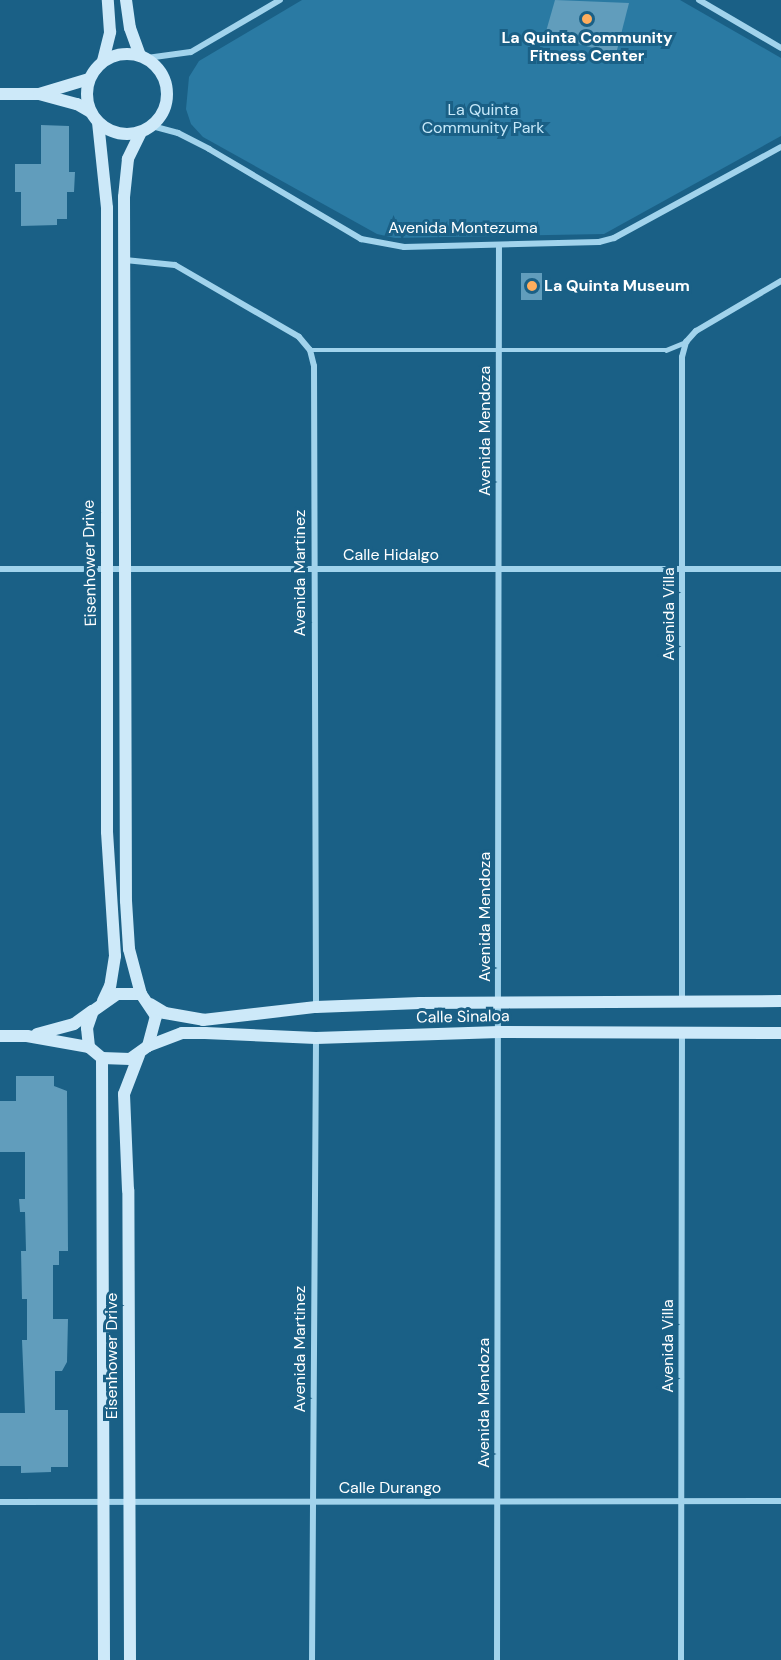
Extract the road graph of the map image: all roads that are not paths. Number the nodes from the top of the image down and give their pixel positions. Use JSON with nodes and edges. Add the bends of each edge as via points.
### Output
{"nodes":[{"id":1,"x":108,"y":0,"type":"edge"},
{"id":2,"x":126,"y":0,"type":"edge"},
{"id":3,"x":280,"y":0,"type":"edge"},
{"id":4,"x":699,"y":0,"type":"edge"},
{"id":5,"x":781,"y":48,"type":"edge"},
{"id":6,"x":143,"y":57,"type":"junction"},
{"id":7,"x":103,"y":61,"type":"junction"},
{"id":8,"x":89,"y":79,"type":"junction"},
{"id":9,"x":0,"y":94,"type":"edge"},
{"id":10,"x":39,"y":94,"type":"junction"},
{"id":11,"x":95,"y":117,"type":"junction"},
{"id":12,"x":146,"y":129,"type":"junction"},
{"id":13,"x":781,"y":147,"type":"edge"},
{"id":14,"x":499,"y":245,"type":"junction"},
{"id":15,"x":125,"y":260,"type":"junction"},
{"id":16,"x":781,"y":280,"type":"edge"},
{"id":17,"x":686,"y":342,"type":"junction"},
{"id":18,"x":310,"y":350,"type":"junction"},
{"id":19,"x":499,"y":351,"type":"junction"},
{"id":20,"x":313,"y":568,"type":"junction"},
{"id":21,"x":0,"y":569,"type":"edge"},
{"id":22,"x":108,"y":569,"type":"junction"},
{"id":23,"x":498,"y":569,"type":"junction"},
{"id":24,"x":682,"y":569,"type":"junction"},
{"id":25,"x":781,"y":569,"type":"edge"},
{"id":26,"x":127,"y":570,"type":"junction"},
{"id":27,"x":146,"y":999,"type":"junction"},
{"id":28,"x":103,"y":1001,"type":"junction"},
{"id":29,"x":498,"y":1001,"type":"junction"},
{"id":30,"x":682,"y":1001,"type":"junction"},
{"id":31,"x":781,"y":1001,"type":"edge"},
{"id":32,"x":315,"y":1007,"type":"junction"},
{"id":33,"x":93,"y":1011,"type":"junction"},
{"id":34,"x":498,"y":1032,"type":"junction"},
{"id":35,"x":682,"y":1033,"type":"junction"},
{"id":36,"x":781,"y":1033,"type":"edge"},
{"id":37,"x":0,"y":1036,"type":"edge"},
{"id":38,"x":27,"y":1036,"type":"junction"},
{"id":39,"x":316,"y":1038,"type":"junction"},
{"id":40,"x":89,"y":1047,"type":"junction"},
{"id":41,"x":143,"y":1051,"type":"junction"},
{"id":42,"x":102,"y":1058,"type":"junction"},
{"id":43,"x":130,"y":1501,"type":"junction"},
{"id":44,"x":312,"y":1501,"type":"junction"},
{"id":45,"x":498,"y":1501,"type":"junction"},
{"id":46,"x":681,"y":1501,"type":"junction"},
{"id":47,"x":781,"y":1501,"type":"edge"},
{"id":48,"x":0,"y":1502,"type":"edge"},
{"id":49,"x":105,"y":1502,"type":"junction"},
{"id":50,"x":104,"y":1660,"type":"edge"},
{"id":51,"x":130,"y":1660,"type":"edge"},
{"id":52,"x":312,"y":1660,"type":"edge"},
{"id":53,"x":498,"y":1660,"type":"edge"},
{"id":54,"x":681,"y":1660,"type":"edge"}],
"edges":[{"from":1,"to":7,"type":"main road","via":[[110,32]]},
{"from":2,"to":6,"type":"main road","via":[[129,28]]},
{"from":3,"to":6,"type":"street","via":[[191,52]]},
{"from":4,"to":5,"type":"street"},
{"from":6,"to":7,"type":"main road","via":[[125,53]]},
{"from":6,"to":12,"type":"main road","via":[[164,75],[168,97],[165,108]]},
{"from":7,"to":8,"type":"main road"},
{"from":8,"to":10,"type":"main road"},
{"from":8,"to":11,"type":"main road","name":"Eisenhower Drive","via":[[87,90]]},
{"from":9,"to":10,"type":"main road"},
{"from":10,"to":11,"type":"main road","via":[[77,104]]},
{"from":11,"to":12,"type":"main road","via":[[118,133]]},
{"from":11,"to":22,"type":"main road","name":"Eisenhower Drive","via":[[107,208]]},
{"from":12,"to":14,"type":"street","name":"Avenida Montezuma","via":[[178,133],[361,239],[404,247]]},
{"from":12,"to":15,"type":"main road","via":[[125,168]]},
{"from":13,"to":14,"type":"street","name":"Avenida Montezuma","via":[[615,238]]},
{"from":14,"to":19,"type":"street","name":"Avenida Mendoza"},
{"from":15,"to":18,"type":"street","via":[[175,265],[299,337]]},
{"from":15,"to":26,"type":"main road"},
{"from":16,"to":17,"type":"street","via":[[696,331]]},
{"from":17,"to":19,"type":"lane","via":[[666,350]]},
{"from":17,"to":24,"type":"street","name":"Avenida Villa","via":[[682,357]]},
{"from":18,"to":19,"type":"lane"},
{"from":18,"to":20,"type":"street","name":"Avenida Martinez","via":[[314,366]]},
{"from":19,"to":23,"type":"street","name":"Avenida Mendoza"},
{"from":20,"to":23,"type":"street","name":"Calle Hidalgo"},
{"from":20,"to":26,"type":"street","name":"Calle Hidalgo"},
{"from":20,"to":32,"type":"street","name":"Avenida Martinez"},
{"from":21,"to":22,"type":"street","name":"Calle Hidalgo"},
{"from":22,"to":26,"type":"street","name":"Calle Hidalgo"},
{"from":22,"to":28,"type":"main road","name":"Eisenhower Drive","via":[[108,882],[115,956]]},
{"from":23,"to":24,"type":"street","name":"Calle Hidalgo"},
{"from":23,"to":29,"type":"street","name":"Avenida Mendoza"},
{"from":24,"to":25,"type":"street","name":"Calle Hidalgo"},
{"from":24,"to":30,"type":"street","name":"Avenida Villa"},
{"from":26,"to":27,"type":"main road","via":[[126,901],[129,949]]},
{"from":27,"to":28,"type":"main road","via":[[117,994]]},
{"from":27,"to":32,"type":"main road","name":"Calle Sinaloa","via":[[165,1013],[202,1020]]},
{"from":27,"to":41,"type":"main road","via":[[155,1027]]},
{"from":28,"to":33,"type":"main road"},
{"from":29,"to":30,"type":"main road","name":"Calle Sinaloa"},
{"from":29,"to":32,"type":"main road","name":"Calle Sinaloa"},
{"from":29,"to":34,"type":"street","name":"Avenida Mendoza"},
{"from":30,"to":31,"type":"main road","name":"Calle Sinaloa"},
{"from":33,"to":38,"type":"main road","via":[[74,1024]]},
{"from":33,"to":40,"type":"main road","via":[[87,1028]]},
{"from":34,"to":35,"type":"main road","name":"Calle Sinaloa"},
{"from":34,"to":39,"type":"main road","name":"Calle Sinaloa"},
{"from":34,"to":45,"type":"street","name":"Avenida Mendoza"},
{"from":35,"to":36,"type":"main road","name":"Calle Sinaloa"},
{"from":35,"to":46,"type":"street","name":"Avenida Villa"},
{"from":37,"to":38,"type":"main road"},
{"from":38,"to":40,"type":"main road"},
{"from":39,"to":41,"type":"main road","name":"Calle Sinaloa","via":[[182,1034]]},
{"from":39,"to":44,"type":"street","name":"Avenida Martinez"},
{"from":40,"to":42,"type":"main road"},
{"from":41,"to":42,"type":"main road","via":[[121,1060]]},
{"from":41,"to":43,"type":"main road","name":"Eisenhower Drive","via":[[124,1094]]},
{"from":42,"to":49,"type":"main road","name":"Eisenhower Drive"},
{"from":43,"to":44,"type":"street","name":"Calle Durango"},
{"from":43,"to":49,"type":"street","name":"Calle Durango"},
{"from":43,"to":51,"type":"main road","name":"Eisenhower Drive"},
{"from":44,"to":45,"type":"street","name":"Calle Durango"},
{"from":44,"to":52,"type":"street","name":"Avenida Martinez"},
{"from":45,"to":46,"type":"street","name":"Calle Durango"},
{"from":45,"to":53,"type":"street","name":"Avenida Mendoza"},
{"from":46,"to":47,"type":"street","name":"Calle Durango"},
{"from":46,"to":54,"type":"street","name":"Avenida Villa"},
{"from":48,"to":49,"type":"street","name":"Calle Durango"},
{"from":49,"to":50,"type":"main road","name":"Eisenhower Drive"}]}
